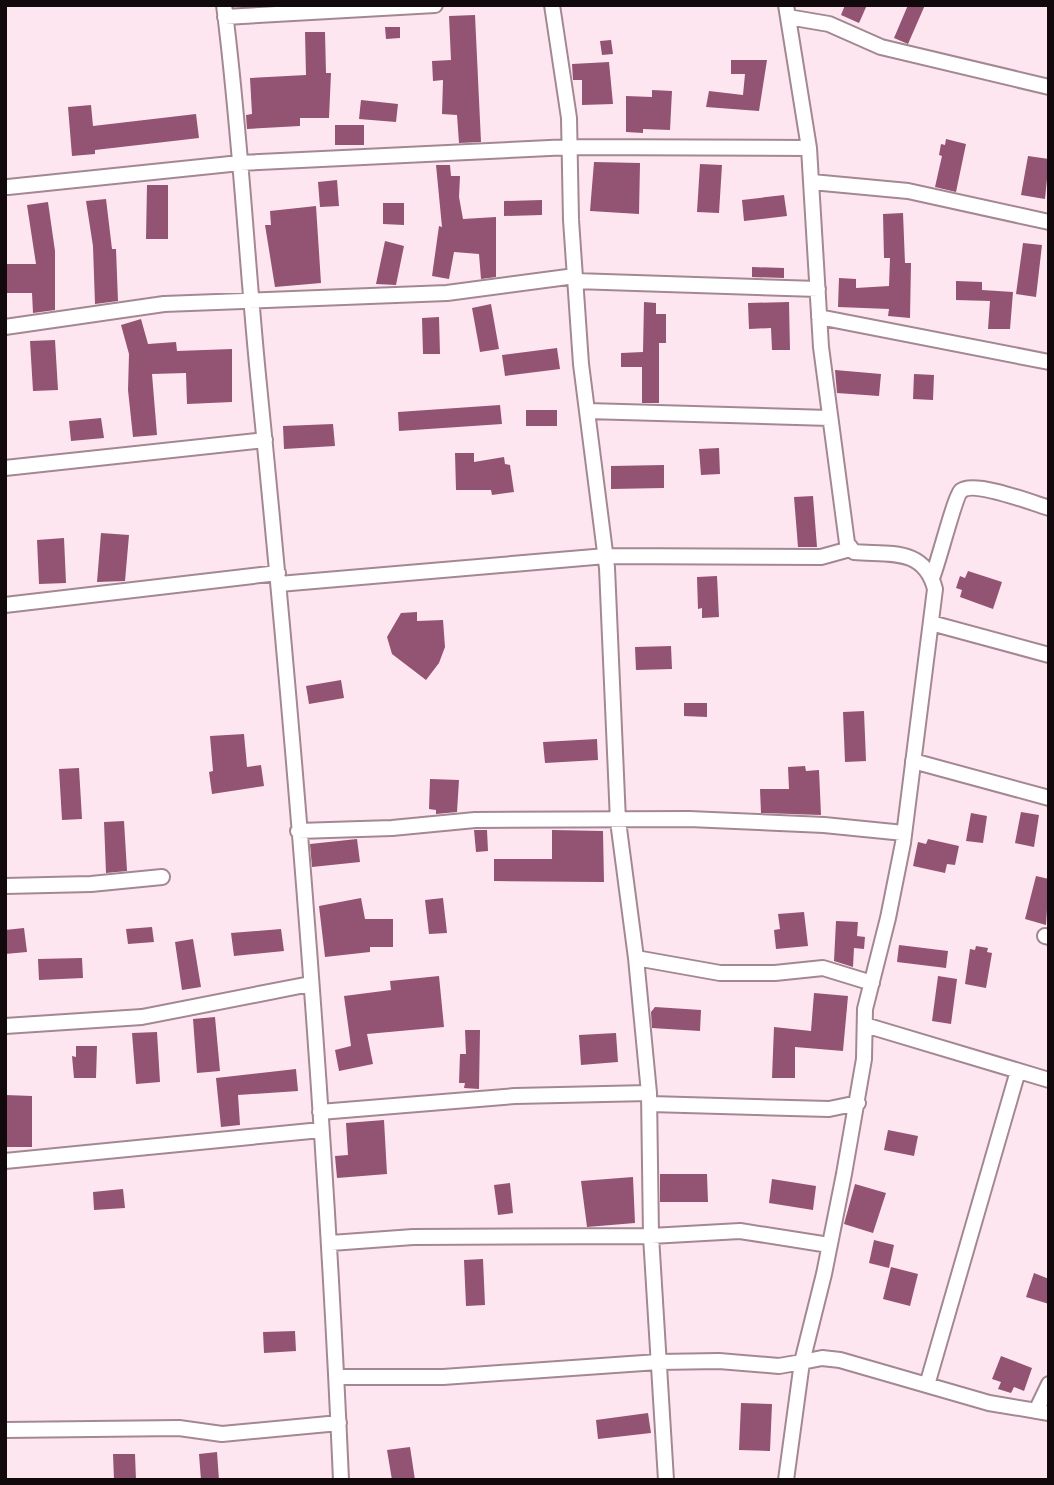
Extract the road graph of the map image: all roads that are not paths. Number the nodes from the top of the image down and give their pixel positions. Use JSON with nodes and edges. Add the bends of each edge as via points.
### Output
{"nodes":[{"id":1,"x":435,"y":5,"type":"edge"},
{"id":2,"x":552,"y":5,"type":"edge"},
{"id":3,"x":224,"y":11,"type":"edge"},
{"id":4,"x":787,"y":11,"type":"edge"},
{"id":5,"x":1049,"y":88,"type":"edge"},
{"id":6,"x":570,"y":147,"type":"junction"},
{"id":7,"x":809,"y":148,"type":"junction"},
{"id":8,"x":240,"y":163,"type":"junction"},
{"id":9,"x":812,"y":182,"type":"junction"},
{"id":10,"x":8,"y":187,"type":"dead end"},
{"id":11,"x":1049,"y":222,"type":"edge"},
{"id":12,"x":575,"y":279,"type":"junction"},
{"id":13,"x":818,"y":289,"type":"junction"},
{"id":14,"x":251,"y":303,"type":"junction"},
{"id":15,"x":819,"y":317,"type":"junction"},
{"id":16,"x":5,"y":327,"type":"edge"},
{"id":17,"x":1049,"y":362,"type":"edge"},
{"id":18,"x":587,"y":411,"type":"junction"},
{"id":19,"x":830,"y":418,"type":"junction"},
{"id":20,"x":265,"y":440,"type":"junction"},
{"id":21,"x":5,"y":468,"type":"edge"},
{"id":22,"x":1049,"y":508,"type":"edge"},
{"id":23,"x":850,"y":549,"type":"junction"},
{"id":24,"x":606,"y":555,"type":"junction"},
{"id":25,"x":932,"y":578,"type":"junction"},
{"id":26,"x":279,"y":579,"type":"junction"},
{"id":27,"x":5,"y":605,"type":"edge"},
{"id":28,"x":931,"y":623,"type":"junction"},
{"id":29,"x":1049,"y":655,"type":"edge"},
{"id":30,"x":913,"y":761,"type":"junction"},
{"id":31,"x":1049,"y":798,"type":"edge"},
{"id":32,"x":618,"y":821,"type":"junction"},
{"id":33,"x":298,"y":831,"type":"junction"},
{"id":34,"x":904,"y":833,"type":"junction"},
{"id":35,"x":162,"y":877,"type":"dead end"},
{"id":36,"x":5,"y":887,"type":"edge"},
{"id":37,"x":636,"y":958,"type":"junction"},
{"id":38,"x":872,"y":983,"type":"junction"},
{"id":39,"x":310,"y":984,"type":"junction"},
{"id":40,"x":865,"y":1025,"type":"junction"},
{"id":41,"x":5,"y":1026,"type":"edge"},
{"id":42,"x":1018,"y":1071,"type":"junction"},
{"id":43,"x":1049,"y":1080,"type":"edge"},
{"id":44,"x":649,"y":1099,"type":"junction"},
{"id":45,"x":858,"y":1102,"type":"junction"},
{"id":46,"x":320,"y":1112,"type":"junction"},
{"id":47,"x":321,"y":1130,"type":"junction"},
{"id":48,"x":5,"y":1161,"type":"edge"},
{"id":49,"x":651,"y":1236,"type":"junction"},
{"id":50,"x":331,"y":1243,"type":"junction"},
{"id":51,"x":829,"y":1245,"type":"junction"},
{"id":52,"x":658,"y":1362,"type":"junction"},
{"id":53,"x":802,"y":1362,"type":"junction"},
{"id":54,"x":337,"y":1377,"type":"junction"},
{"id":55,"x":1049,"y":1384,"type":"edge"},
{"id":56,"x":927,"y":1385,"type":"junction"},
{"id":57,"x":1043,"y":1412,"type":"edge"},
{"id":58,"x":339,"y":1423,"type":"junction"},
{"id":59,"x":5,"y":1430,"type":"edge"},
{"id":60,"x":341,"y":1480,"type":"edge"},
{"id":61,"x":666,"y":1480,"type":"edge"},
{"id":62,"x":786,"y":1480,"type":"edge"}],
"edges":[{"from":1,"to":3,"type":"street"},
{"from":2,"to":6,"type":"street"},
{"from":3,"to":8,"type":"street"},
{"from":4,"to":5,"type":"street","via":[[894,51]]},
{"from":4,"to":7,"type":"street"},
{"from":6,"to":7,"type":"street"},
{"from":6,"to":8,"type":"street"},
{"from":6,"to":12,"type":"street"},
{"from":7,"to":9,"type":"street"},
{"from":8,"to":10,"type":"street"},
{"from":8,"to":14,"type":"street"},
{"from":9,"to":11,"type":"street","via":[[908,191]]},
{"from":9,"to":13,"type":"street"},
{"from":12,"to":13,"type":"street"},
{"from":12,"to":14,"type":"street","via":[[447,293]]},
{"from":12,"to":18,"type":"street"},
{"from":13,"to":15,"type":"street"},
{"from":14,"to":16,"type":"street","via":[[164,304]]},
{"from":14,"to":20,"type":"street"},
{"from":15,"to":17,"type":"street"},
{"from":15,"to":19,"type":"street"},
{"from":18,"to":19,"type":"street"},
{"from":18,"to":24,"type":"street"},
{"from":19,"to":23,"type":"street"},
{"from":20,"to":21,"type":"street"},
{"from":20,"to":26,"type":"street"},
{"from":22,"to":25,"type":"street","via":[[990,491],[968,487],[960,491]]},
{"from":23,"to":24,"type":"street","via":[[821,557]]},
{"from":23,"to":25,"type":"street","via":[[912,557]]},
{"from":24,"to":26,"type":"street"},
{"from":24,"to":32,"type":"street"},
{"from":25,"to":28,"type":"street"},
{"from":26,"to":27,"type":"street"},
{"from":26,"to":33,"type":"street"},
{"from":28,"to":29,"type":"street"},
{"from":28,"to":30,"type":"street"},
{"from":30,"to":31,"type":"street"},
{"from":30,"to":34,"type":"street"},
{"from":32,"to":33,"type":"street","via":[[475,820]]},
{"from":32,"to":34,"type":"street","via":[[810,824]]},
{"from":32,"to":37,"type":"street"},
{"from":33,"to":39,"type":"street"},
{"from":34,"to":38,"type":"street"},
{"from":35,"to":36,"type":"street"},
{"from":37,"to":38,"type":"street","via":[[720,973],[823,968]]},
{"from":37,"to":44,"type":"street"},
{"from":38,"to":40,"type":"street"},
{"from":39,"to":41,"type":"street","via":[[142,1017]]},
{"from":39,"to":46,"type":"street"},
{"from":40,"to":42,"type":"street"},
{"from":40,"to":45,"type":"street"},
{"from":42,"to":43,"type":"street"},
{"from":42,"to":56,"type":"street"},
{"from":44,"to":45,"type":"street","via":[[829,1109]]},
{"from":44,"to":46,"type":"street","via":[[516,1096]]},
{"from":44,"to":49,"type":"street"},
{"from":45,"to":51,"type":"street"},
{"from":46,"to":47,"type":"street"},
{"from":47,"to":48,"type":"street"},
{"from":47,"to":50,"type":"street"},
{"from":49,"to":50,"type":"street","via":[[413,1237]]},
{"from":49,"to":51,"type":"street","via":[[740,1231]]},
{"from":49,"to":52,"type":"street"},
{"from":50,"to":54,"type":"street"},
{"from":51,"to":53,"type":"street"},
{"from":52,"to":53,"type":"street","via":[[779,1366]]},
{"from":52,"to":54,"type":"street","via":[[443,1377]]},
{"from":52,"to":61,"type":"street"},
{"from":53,"to":56,"type":"street","via":[[840,1360]]},
{"from":53,"to":62,"type":"street"},
{"from":54,"to":58,"type":"street"},
{"from":55,"to":57,"type":"street"},
{"from":56,"to":57,"type":"street"},
{"from":58,"to":59,"type":"street","via":[[222,1434],[179,1428]]},
{"from":58,"to":60,"type":"street"}]}
